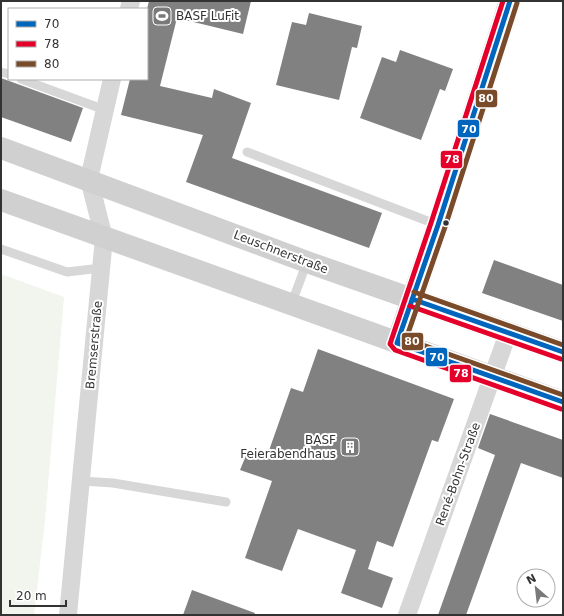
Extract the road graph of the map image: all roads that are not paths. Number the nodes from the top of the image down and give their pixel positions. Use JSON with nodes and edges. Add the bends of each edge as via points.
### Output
{"nodes":[{"id":1,"x":510,"y":1,"type":"edge"},
{"id":2,"x":24,"y":80,"type":"edge"},
{"id":3,"x":112,"y":80,"type":"edge"},
{"id":4,"x":105,"y":110,"type":"junction"},
{"id":5,"x":1,"y":148,"type":"edge"},
{"id":6,"x":247,"y":152,"type":"dead end"},
{"id":7,"x":89,"y":179,"type":"junction"},
{"id":8,"x":1,"y":200,"type":"edge"},
{"id":9,"x":438,"y":225,"type":"junction"},
{"id":10,"x":104,"y":238,"type":"junction"},
{"id":11,"x":1,"y":249,"type":"edge"},
{"id":12,"x":307,"y":262,"type":"junction"},
{"id":13,"x":101,"y":268,"type":"junction"},
{"id":14,"x":412,"y":299,"type":"junction"},
{"id":15,"x":291,"y":305,"type":"junction"},
{"id":16,"x":508,"y":333,"type":"junction"},
{"id":17,"x":396,"y":343,"type":"junction"},
{"id":18,"x":563,"y":352,"type":"edge"},
{"id":19,"x":492,"y":377,"type":"junction"},
{"id":20,"x":563,"y":402,"type":"edge"},
{"id":21,"x":82,"y":481,"type":"junction"},
{"id":22,"x":226,"y":502,"type":"dead end"},
{"id":23,"x":68,"y":615,"type":"edge"},
{"id":24,"x":407,"y":615,"type":"edge"}],
"edges":[{"from":1,"to":9,"type":"street"},
{"from":2,"to":4,"type":"lane"},
{"from":3,"to":4,"type":"street","name":"Bremserstraße"},
{"from":4,"to":7,"type":"street","name":"Bremserstraße"},
{"from":5,"to":7,"type":"street","name":"Leuschnerstraße"},
{"from":6,"to":9,"type":"lane"},
{"from":7,"to":10,"type":"street","name":"Bremserstraße"},
{"from":7,"to":12,"type":"street","name":"Leuschnerstraße"},
{"from":8,"to":10,"type":"street"},
{"from":9,"to":14,"type":"street"},
{"from":10,"to":13,"type":"street","name":"Bremserstraße"},
{"from":10,"to":15,"type":"street"},
{"from":11,"to":13,"type":"lane","via":[[67,272]]},
{"from":12,"to":14,"type":"street","name":"Leuschnerstraße"},
{"from":12,"to":15,"type":"lane"},
{"from":13,"to":21,"type":"street","name":"Bremserstraße"},
{"from":14,"to":16,"type":"street","name":"Leuschnerstraße"},
{"from":14,"to":17,"type":"street"},
{"from":15,"to":17,"type":"street"},
{"from":16,"to":18,"type":"street","name":"Leuschnerstraße"},
{"from":16,"to":19,"type":"street","name":"René-Bohn-Straße"},
{"from":17,"to":19,"type":"street"},
{"from":19,"to":20,"type":"street"},
{"from":19,"to":24,"type":"street","name":"René-Bohn-Straße"},
{"from":21,"to":22,"type":"lane","via":[[113,483]]},
{"from":21,"to":23,"type":"street","name":"Bremserstraße"}]}
